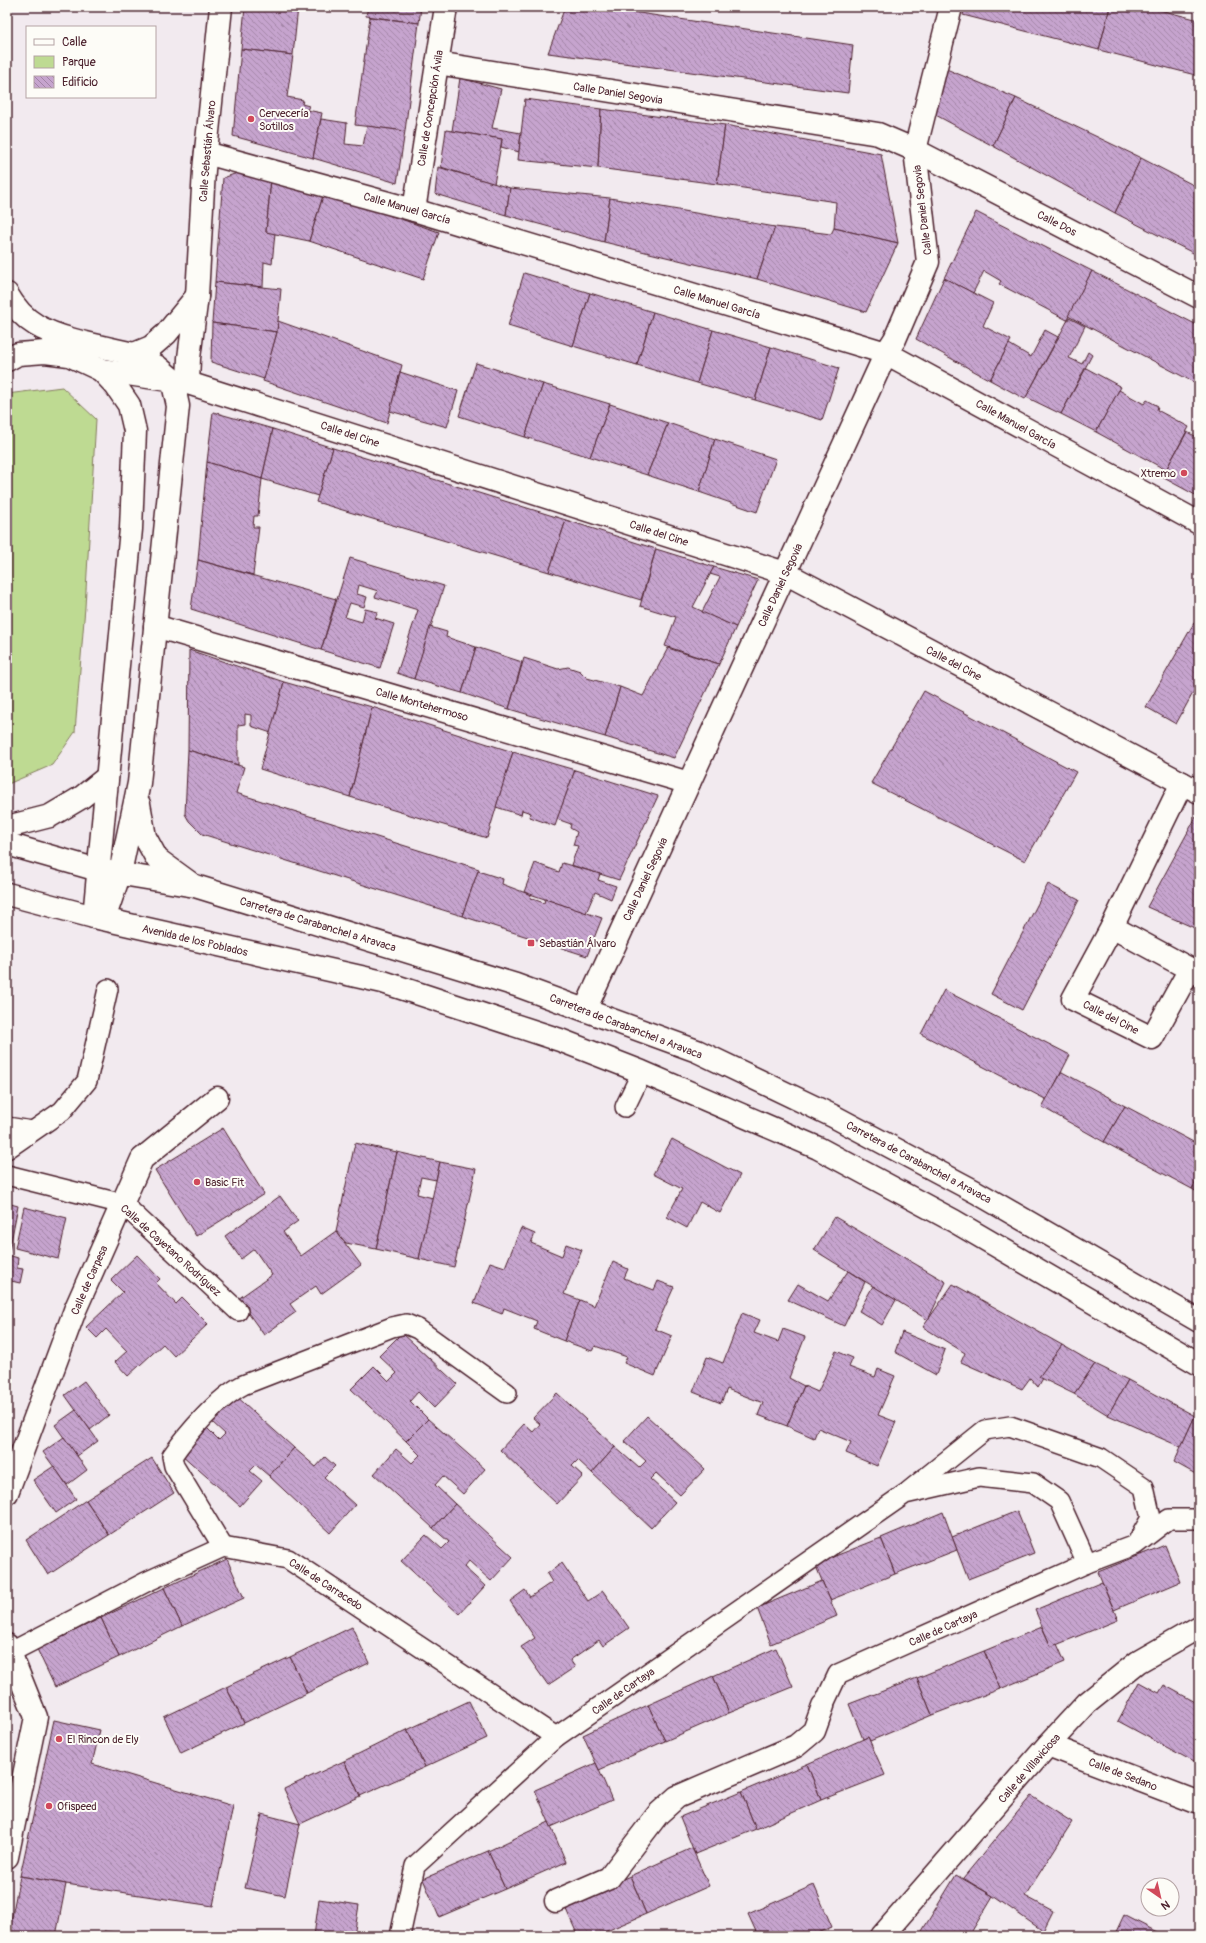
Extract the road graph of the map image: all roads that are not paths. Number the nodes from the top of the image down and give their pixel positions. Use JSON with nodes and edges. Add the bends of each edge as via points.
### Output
{"nodes":[{"id":1,"x":221,"y":7,"type":"edge"},
{"id":2,"x":446,"y":7,"type":"edge"},
{"id":3,"x":951,"y":7,"type":"edge"},
{"id":4,"x":437,"y":63,"type":"junction"},
{"id":5,"x":915,"y":150,"type":"junction"},
{"id":6,"x":206,"y":153,"type":"junction"},
{"id":7,"x":414,"y":210,"type":"junction"},
{"id":8,"x":7,"y":294,"type":"edge"},
{"id":9,"x":197,"y":296,"type":"junction"},
{"id":10,"x":1199,"y":297,"type":"edge"},
{"id":11,"x":886,"y":353,"type":"junction"},
{"id":12,"x":141,"y":359,"type":"junction"},
{"id":13,"x":7,"y":360,"type":"edge"},
{"id":14,"x":101,"y":370,"type":"junction"},
{"id":15,"x":180,"y":381,"type":"junction"},
{"id":16,"x":129,"y":405,"type":"junction"},
{"id":17,"x":1199,"y":523,"type":"edge"},
{"id":18,"x":785,"y":573,"type":"junction"},
{"id":19,"x":155,"y":626,"type":"junction"},
{"id":20,"x":107,"y":777,"type":"junction"},
{"id":21,"x":689,"y":783,"type":"junction"},
{"id":22,"x":1191,"y":788,"type":"edge"},
{"id":23,"x":137,"y":792,"type":"junction"},
{"id":24,"x":7,"y":828,"type":"edge"},
{"id":25,"x":7,"y":844,"type":"edge"},
{"id":26,"x":98,"y":870,"type":"junction"},
{"id":27,"x":120,"y":873,"type":"junction"},
{"id":28,"x":195,"y":886,"type":"junction"},
{"id":29,"x":7,"y":894,"type":"edge"},
{"id":30,"x":99,"y":918,"type":"junction"},
{"id":31,"x":1112,"y":927,"type":"junction"},
{"id":32,"x":1194,"y":972,"type":"edge"},
{"id":33,"x":108,"y":989,"type":"dead end"},
{"id":34,"x":585,"y":1010,"type":"junction"},
{"id":35,"x":642,"y":1072,"type":"junction"},
{"id":36,"x":217,"y":1098,"type":"dead end"},
{"id":37,"x":625,"y":1108,"type":"dead end"},
{"id":38,"x":7,"y":1127,"type":"edge"},
{"id":39,"x":32,"y":1131,"type":"junction"},
{"id":40,"x":7,"y":1149,"type":"edge"},
{"id":41,"x":7,"y":1175,"type":"edge"},
{"id":42,"x":123,"y":1204,"type":"junction"},
{"id":43,"x":238,"y":1311,"type":"dead end"},
{"id":44,"x":1199,"y":1321,"type":"edge"},
{"id":45,"x":1199,"y":1364,"type":"edge"},
{"id":46,"x":507,"y":1393,"type":"dead end"},
{"id":47,"x":7,"y":1493,"type":"edge"},
{"id":48,"x":905,"y":1494,"type":"junction"},
{"id":49,"x":1199,"y":1519,"type":"edge"},
{"id":50,"x":1135,"y":1545,"type":"junction"},
{"id":51,"x":223,"y":1547,"type":"junction"},
{"id":52,"x":1087,"y":1563,"type":"junction"},
{"id":53,"x":1198,"y":1629,"type":"edge"},
{"id":54,"x":9,"y":1649,"type":"edge"},
{"id":55,"x":823,"y":1706,"type":"joint"},
{"id":56,"x":556,"y":1737,"type":"junction"},
{"id":57,"x":1048,"y":1745,"type":"junction"},
{"id":58,"x":1199,"y":1803,"type":"edge"},
{"id":59,"x":7,"y":1857,"type":"edge"},
{"id":60,"x":556,"y":1901,"type":"dead end"},
{"id":61,"x":400,"y":1936,"type":"edge"},
{"id":62,"x":882,"y":1936,"type":"edge"}],
"edges":[{"from":1,"to":6,"type":"main road","name":"Calle Sebastián Álvaro"},
{"from":2,"to":4,"type":"main road","name":"Calle de Concepción Ávila"},
{"from":3,"to":5,"type":"main road","name":"Calle Daniel Segovia"},
{"from":4,"to":5,"type":"main road","name":"Calle Daniel Segovia","via":[[878,134]]},
{"from":4,"to":7,"type":"main road","name":"Calle de Concepción Ávila"},
{"from":5,"to":10,"type":"main road","name":"Calle Dos"},
{"from":5,"to":11,"type":"main road","name":"Calle Daniel Segovia","via":[[928,262],[895,339]]},
{"from":6,"to":7,"type":"main road","name":"Calle Manuel García"},
{"from":6,"to":9,"type":"main road","name":"Calle Sebastián Álvaro"},
{"from":7,"to":11,"type":"main road","name":"Calle Manuel García"},
{"from":8,"to":12,"type":"main road","via":[[14,306],[36,325]]},
{"from":9,"to":12,"type":"main road","via":[[166,334]]},
{"from":9,"to":15,"type":"main road","name":"Calle Sebastián Álvaro","via":[[189,358]]},
{"from":11,"to":17,"type":"main road","name":"Calle Manuel García"},
{"from":11,"to":18,"type":"main road","name":"Calle Daniel Segovia"},
{"from":12,"to":14,"type":"main road"},
{"from":12,"to":15,"type":"main road"},
{"from":12,"to":16,"type":"main road"},
{"from":13,"to":14,"type":"main road","via":[[18,354],[45,352],[69,355]]},
{"from":14,"to":16,"type":"main road"},
{"from":15,"to":18,"type":"main road","name":"Calle del Cine"},
{"from":15,"to":19,"type":"main road","name":"Calle Sebastián Álvaro"},
{"from":16,"to":20,"type":"main road","via":[[135,431],[131,529]]},
{"from":18,"to":21,"type":"main road","name":"Calle Daniel Segovia"},
{"from":18,"to":22,"type":"main road","name":"Calle del Cine"},
{"from":19,"to":21,"type":"main road","name":"Calle Montehermoso"},
{"from":19,"to":23,"type":"main road","name":"Calle Sebastián Álvaro"},
{"from":20,"to":24,"type":"main road","via":[[82,797],[50,816]]},
{"from":20,"to":26,"type":"main road"},
{"from":21,"to":34,"type":"main road","name":"Calle Daniel Segovia"},
{"from":22,"to":31,"type":"main road","name":"Calle del Cine"},
{"from":23,"to":27,"type":"main road"},
{"from":23,"to":28,"type":"main road","via":[[145,837],[157,858]]},
{"from":25,"to":26,"type":"main road","name":"Carretera de Carabanchel a Aravaca"},
{"from":26,"to":27,"type":"main road","name":"Carretera de Carabanchel a Aravaca"},
{"from":26,"to":30,"type":"main road"},
{"from":27,"to":28,"type":"main road","name":"Carretera de Carabanchel a Aravaca"},
{"from":27,"to":30,"type":"main road"},
{"from":28,"to":34,"type":"main road","name":"Carretera de Carabanchel a Aravaca","via":[[516,985]]},
{"from":29,"to":30,"type":"main road","name":"Avenida de los Poblados"},
{"from":30,"to":35,"type":"main road","name":"Avenida de los Poblados","via":[[383,982],[560,1040]]},
{"from":31,"to":32,"type":"main road","name":"Calle del Cine"},
{"from":31,"to":32,"type":"main road","name":"Calle del Cine","via":[[1073,999],[1152,1038]]},
{"from":33,"to":39,"type":"lane","via":[[87,1081],[62,1110]]},
{"from":34,"to":44,"type":"main road","name":"Carretera de Carabanchel a Aravaca","via":[[697,1051],[833,1116],[976,1192]]},
{"from":35,"to":37,"type":"lane"},
{"from":35,"to":45,"type":"main road","via":[[818,1148],[954,1221]]},
{"from":36,"to":42,"type":"main road","name":"Calle de Carpesa","via":[[142,1159]]},
{"from":38,"to":39,"type":"lane"},
{"from":39,"to":40,"type":"lane"},
{"from":41,"to":42,"type":"lane","name":"Calle de Cayetano Rodríguez"},
{"from":42,"to":43,"type":"lane","name":"Calle de Cayetano Rodríguez"},
{"from":42,"to":47,"type":"main road","name":"Calle de Carpesa","via":[[75,1310]]},
{"from":46,"to":51,"type":"lane","via":[[418,1329],[406,1324],[392,1327],[242,1385],[224,1398],[180,1444],[172,1456],[174,1466]]},
{"from":48,"to":50,"type":"lane","name":"Calle de Cartaya","via":[[984,1430],[1010,1426],[1101,1458],[1144,1487],[1151,1518]]},
{"from":48,"to":52,"type":"lane","name":"Calle de Cartaya","via":[[979,1478],[1033,1483],[1059,1501]]},
{"from":48,"to":56,"type":"lane","name":"Calle de Cartaya"},
{"from":49,"to":50,"type":"lane","name":"Calle de Cartaya","via":[[1169,1519]]},
{"from":50,"to":52,"type":"lane","name":"Calle de Cartaya"},
{"from":51,"to":54,"type":"lane"},
{"from":51,"to":56,"type":"lane","name":"Calle de Carracedo","via":[[288,1559]]},
{"from":52,"to":55,"type":"lane","name":"Calle de Cartaya","via":[[838,1674]]},
{"from":53,"to":57,"type":"main road","name":"Calle de Villaviciosa","via":[[1138,1662],[1087,1703]]},
{"from":54,"to":59,"type":"main road","via":[[36,1717]]},
{"from":55,"to":60,"type":"main road","name":"Calle de Cartaya","via":[[814,1731],[796,1746],[677,1797],[658,1814],[609,1878]]},
{"from":56,"to":61,"type":"lane","name":"Calle de Cartaya","via":[[415,1866]]},
{"from":57,"to":58,"type":"main road","name":"Calle de Sedano"},
{"from":57,"to":62,"type":"main road","name":"Calle de Villaviciosa"}]}
